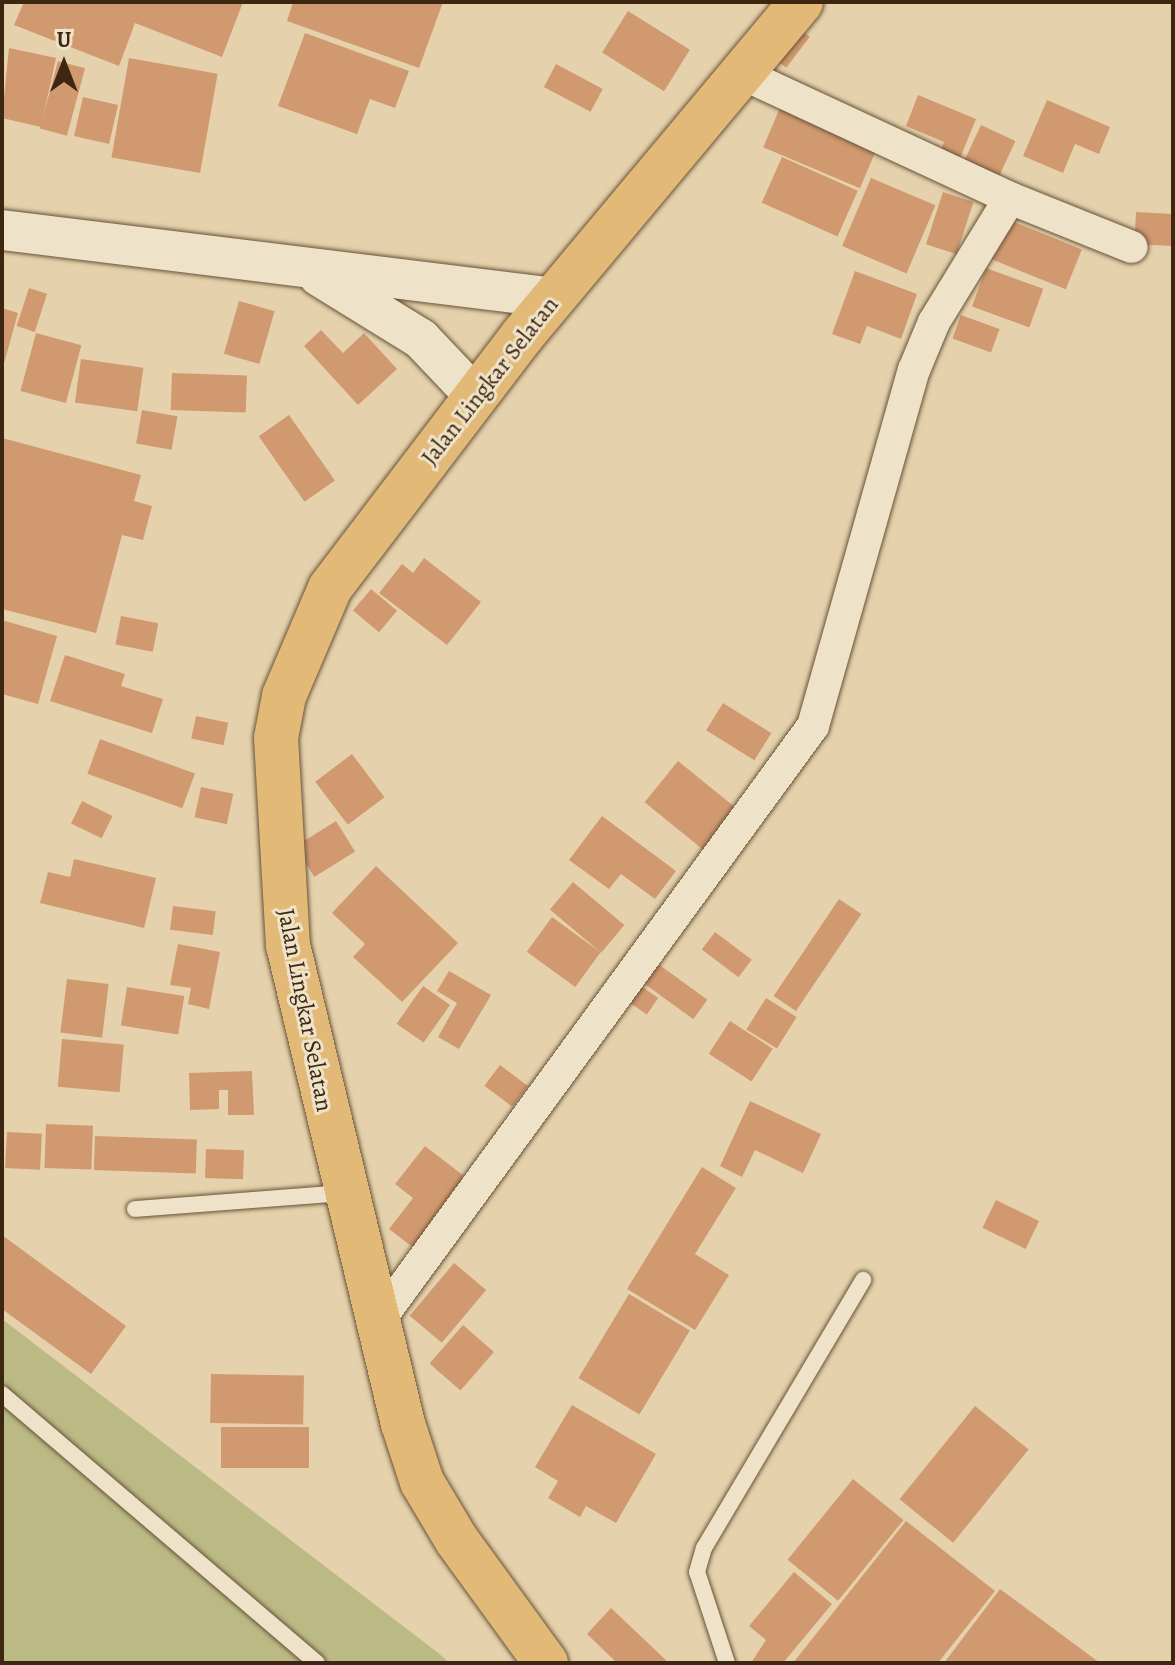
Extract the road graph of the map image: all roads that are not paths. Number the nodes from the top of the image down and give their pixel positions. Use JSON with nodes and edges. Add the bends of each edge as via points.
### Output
{"nodes":[{"id":1,"x":801,"y":2,"type":"edge"},
{"id":2,"x":743,"y":74,"type":"junction"},
{"id":3,"x":1010,"y":198,"type":"junction"},
{"id":4,"x":2,"y":230,"type":"edge"},
{"id":5,"x":1132,"y":247,"type":"dead end"},
{"id":6,"x":297,"y":265,"type":"junction"},
{"id":7,"x":554,"y":298,"type":"junction"},
{"id":8,"x":476,"y":397,"type":"junction"},
{"id":9,"x":342,"y":1193,"type":"junction"},
{"id":10,"x":135,"y":1209,"type":"dead end"},
{"id":11,"x":863,"y":1280,"type":"dead end"},
{"id":12,"x":377,"y":1323,"type":"junction"},
{"id":13,"x":2,"y":1394,"type":"edge"},
{"id":14,"x":536,"y":1660,"type":"edge"},
{"id":15,"x":317,"y":1663,"type":"edge"},
{"id":16,"x":727,"y":1663,"type":"edge"}],
"edges":[{"from":1,"to":2,"type":"highway","name":"Jalan Lingkar Selatan"},
{"from":2,"to":3,"type":"street"},
{"from":2,"to":7,"type":"highway","name":"Jalan Lingkar Selatan"},
{"from":3,"to":5,"type":"street"},
{"from":3,"to":12,"type":"street","via":[[941,309],[914,370],[813,726]]},
{"from":4,"to":6,"type":"street"},
{"from":6,"to":7,"type":"street"},
{"from":6,"to":8,"type":"street","via":[[421,339]]},
{"from":7,"to":8,"type":"highway","name":"Jalan Lingkar Selatan"},
{"from":8,"to":9,"type":"highway","name":"Jalan Lingkar Selatan","via":[[330,588],[284,696],[276,738],[288,946]]},
{"from":9,"to":10,"type":"lane"},
{"from":9,"to":12,"type":"highway","name":"Jalan Lingkar Selatan"},
{"from":11,"to":16,"type":"lane","via":[[704,1548],[697,1572]]},
{"from":12,"to":14,"type":"highway","name":"Jalan Lingkar Selatan","via":[[422,1482]]},
{"from":13,"to":15,"type":"lane"}]}
